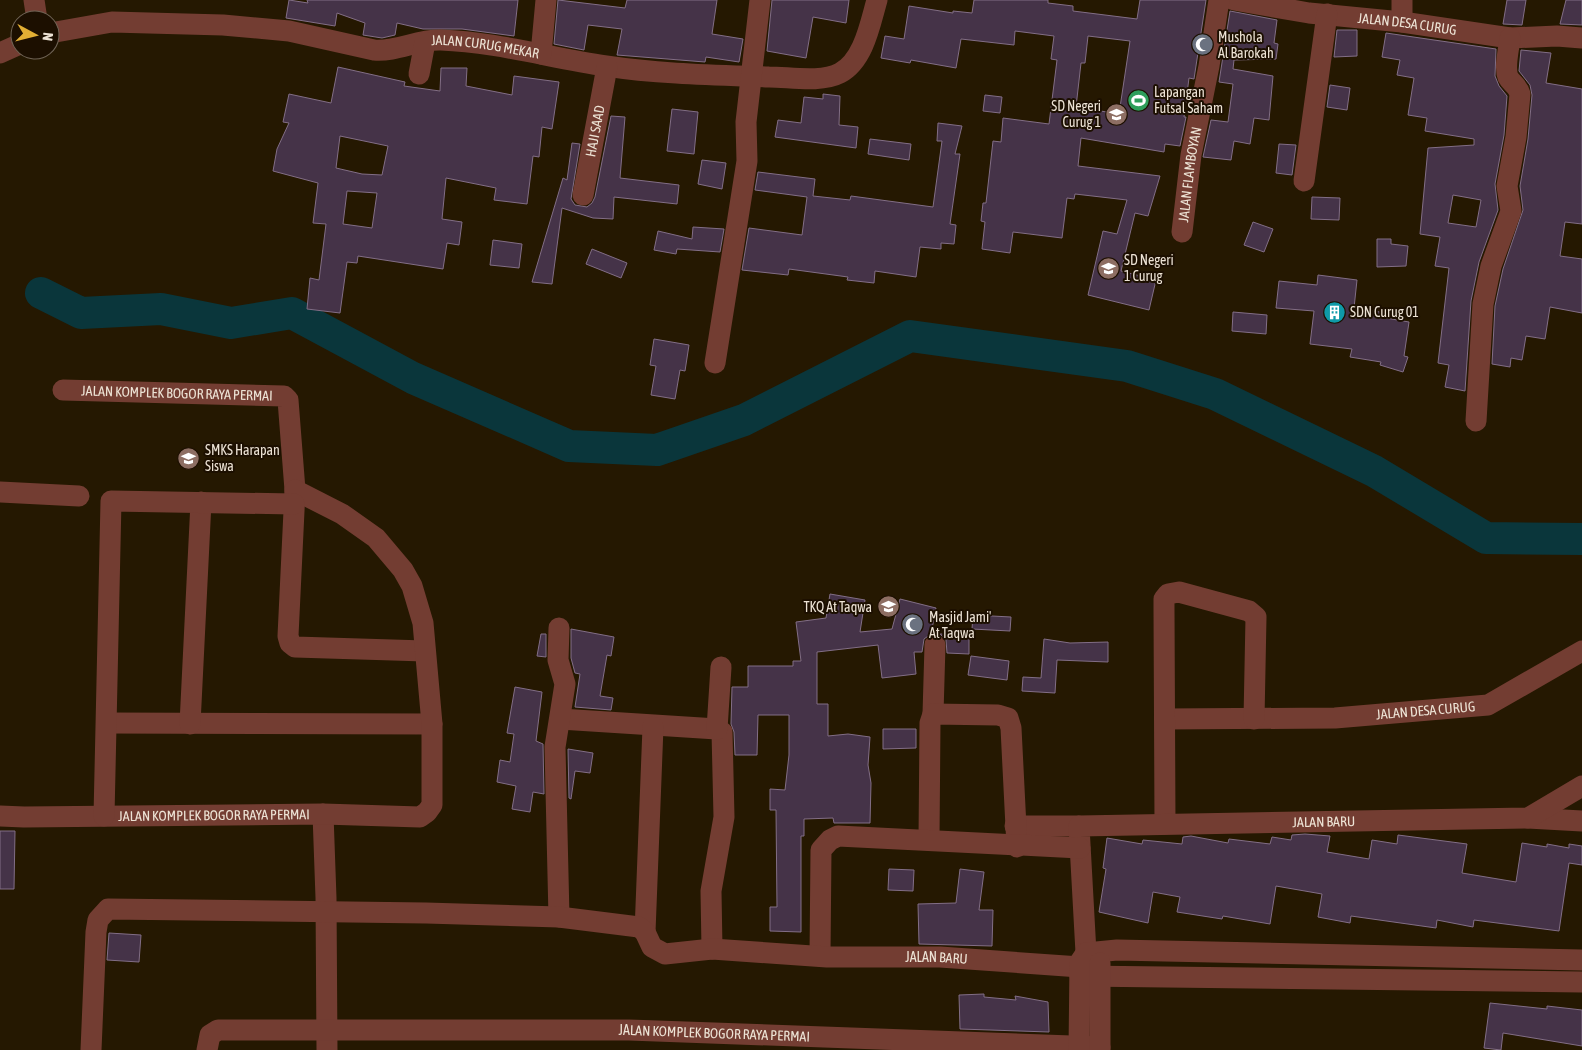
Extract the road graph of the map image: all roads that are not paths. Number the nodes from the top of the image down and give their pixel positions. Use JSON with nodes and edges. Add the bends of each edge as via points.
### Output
{"nodes":[{"id":1,"x":546,"y":0,"type":"edge"},
{"id":2,"x":760,"y":0,"type":"edge"},
{"id":3,"x":877,"y":0,"type":"edge"},
{"id":4,"x":1219,"y":0,"type":"edge"},
{"id":5,"x":1234,"y":0,"type":"edge"},
{"id":6,"x":1402,"y":0,"type":"edge"},
{"id":7,"x":1327,"y":14,"type":"junction"},
{"id":8,"x":1402,"y":22,"type":"junction"},
{"id":9,"x":60,"y":31,"type":"edge"},
{"id":10,"x":1510,"y":38,"type":"junction"},
{"id":11,"x":1582,"y":38,"type":"edge"},
{"id":12,"x":425,"y":42,"type":"junction"},
{"id":13,"x":541,"y":54,"type":"junction"},
{"id":14,"x":607,"y":66,"type":"junction"},
{"id":15,"x":419,"y":74,"type":"dead end"},
{"id":16,"x":752,"y":76,"type":"junction"},
{"id":17,"x":1304,"y":181,"type":"dead end"},
{"id":18,"x":583,"y":195,"type":"dead end"},
{"id":19,"x":1182,"y":232,"type":"dead end"},
{"id":20,"x":715,"y":363,"type":"dead end"},
{"id":21,"x":63,"y":390,"type":"dead end"},
{"id":22,"x":1476,"y":421,"type":"dead end"},
{"id":23,"x":0,"y":492,"type":"edge"},
{"id":24,"x":295,"y":497,"type":"junction"},
{"id":25,"x":95,"y":499,"type":"junction"},
{"id":26,"x":201,"y":502,"type":"junction"},
{"id":27,"x":559,"y":628,"type":"dead end"},
{"id":28,"x":935,"y":645,"type":"dead end"},
{"id":29,"x":425,"y":651,"type":"junction"},
{"id":30,"x":1582,"y":651,"type":"edge"},
{"id":31,"x":721,"y":667,"type":"dead end"},
{"id":32,"x":933,"y":714,"type":"junction"},
{"id":33,"x":560,"y":719,"type":"junction"},
{"id":34,"x":1165,"y":719,"type":"junction"},
{"id":35,"x":1254,"y":719,"type":"junction"},
{"id":36,"x":107,"y":723,"type":"junction"},
{"id":37,"x":190,"y":724,"type":"junction"},
{"id":38,"x":432,"y":724,"type":"junction"},
{"id":39,"x":653,"y":726,"type":"junction"},
{"id":40,"x":717,"y":729,"type":"junction"},
{"id":41,"x":1582,"y":786,"type":"edge"},
{"id":42,"x":323,"y":814,"type":"junction"},
{"id":43,"x":0,"y":816,"type":"edge"},
{"id":44,"x":104,"y":816,"type":"junction"},
{"id":45,"x":1528,"y":818,"type":"junction"},
{"id":46,"x":1582,"y":821,"type":"edge"},
{"id":47,"x":1164,"y":824,"type":"junction"},
{"id":48,"x":1079,"y":826,"type":"junction"},
{"id":49,"x":1016,"y":836,"type":"junction"},
{"id":50,"x":929,"y":840,"type":"junction"},
{"id":51,"x":1080,"y":848,"type":"junction"},
{"id":52,"x":325,"y":912,"type":"junction"},
{"id":53,"x":559,"y":917,"type":"junction"},
{"id":54,"x":645,"y":932,"type":"junction"},
{"id":55,"x":712,"y":949,"type":"junction"},
{"id":56,"x":820,"y":956,"type":"junction"},
{"id":57,"x":1387,"y":957,"type":"junction"},
{"id":58,"x":1582,"y":960,"type":"edge"},
{"id":59,"x":1089,"y":961,"type":"junction"},
{"id":60,"x":1388,"y":980,"type":"junction"},
{"id":61,"x":1582,"y":982,"type":"edge"},
{"id":62,"x":327,"y":1041,"type":"edge"},
{"id":63,"x":945,"y":1045,"type":"edge"},
{"id":64,"x":1090,"y":1048,"type":"edge"},
{"id":65,"x":91,"y":1050,"type":"edge"},
{"id":66,"x":207,"y":1050,"type":"edge"}],
"edges":[{"from":1,"to":13,"type":"street"},
{"from":2,"to":16,"type":"street"},
{"from":3,"to":16,"type":"street","name":"JALAN CURUG MEKAR","via":[[861,49],[841,72],[815,78]]},
{"from":4,"to":19,"type":"street","name":"JALAN FLAMBOYAN","via":[[1191,155]]},
{"from":5,"to":7,"type":"street","name":"JALAN DESA CURUG"},
{"from":6,"to":8,"type":"street"},
{"from":7,"to":8,"type":"street","name":"JALAN DESA CURUG"},
{"from":7,"to":17,"type":"street"},
{"from":8,"to":10,"type":"street","name":"JALAN DESA CURUG"},
{"from":9,"to":12,"type":"street","name":"JALAN CURUG MEKAR","via":[[112,22],[144,22],[266,28],[384,51]]},
{"from":10,"to":11,"type":"street","name":"JALAN DESA CURUG"},
{"from":10,"to":22,"type":"street","via":[[1507,72],[1520,94],[1507,186],[1511,212],[1491,266],[1483,304]]},
{"from":12,"to":13,"type":"street","name":"JALAN CURUG MEKAR","via":[[440,40]]},
{"from":12,"to":15,"type":"street"},
{"from":13,"to":14,"type":"street","name":"JALAN CURUG MEKAR"},
{"from":14,"to":16,"type":"street","name":"JALAN CURUG MEKAR"},
{"from":14,"to":18,"type":"street","name":"HAJI SAAD"},
{"from":16,"to":20,"type":"street","via":[[746,122],[747,161]]},
{"from":21,"to":24,"type":"street","name":"JALAN KOMPLEK BOGOR RAYA PERMAI","via":[[284,396],[288,400]]},
{"from":23,"to":25,"type":"street","name":"JALAN KOMPLEK BOGOR RAYA PERMAI"},
{"from":24,"to":26,"type":"street","name":"JALAN KOMPLEK BOGOR RAYA PERMAI"},
{"from":24,"to":29,"type":"street","name":"JALAN KOMPLEK BOGOR RAYA PERMAI","via":[[342,514],[376,538],[394,559],[412,586],[420,610]]},
{"from":24,"to":29,"type":"street","name":"JALAN KOMPLEK BOGOR RAYA PERMAI","via":[[290,643],[295,647]]},
{"from":25,"to":26,"type":"street","name":"JALAN KOMPLEK BOGOR RAYA PERMAI"},
{"from":25,"to":36,"type":"street","name":"JALAN KOMPLEK BOGOR RAYA PERMAI"},
{"from":26,"to":37,"type":"street"},
{"from":27,"to":33,"type":"street","via":[[558,660],[565,684]]},
{"from":28,"to":32,"type":"street"},
{"from":29,"to":38,"type":"street","name":"JALAN KOMPLEK BOGOR RAYA PERMAI"},
{"from":30,"to":35,"type":"street","name":"JALAN DESA CURUG","via":[[1488,705],[1335,718]]},
{"from":31,"to":40,"type":"street"},
{"from":32,"to":49,"type":"street","via":[[972,713],[1008,718]]},
{"from":32,"to":50,"type":"street","via":[[930,723]]},
{"from":33,"to":39,"type":"street"},
{"from":33,"to":53,"type":"street","via":[[554,783]]},
{"from":34,"to":35,"type":"street","name":"JALAN DESA CURUG"},
{"from":34,"to":35,"type":"street","via":[[1164,599],[1168,594],[1179,592],[1249,611],[1256,617]]},
{"from":34,"to":47,"type":"street"},
{"from":36,"to":37,"type":"street"},
{"from":36,"to":44,"type":"street","name":"JALAN KOMPLEK BOGOR RAYA PERMAI"},
{"from":37,"to":38,"type":"street"},
{"from":38,"to":42,"type":"street","name":"JALAN KOMPLEK BOGOR RAYA PERMAI","via":[[432,805],[427,812],[420,817]]},
{"from":39,"to":40,"type":"street"},
{"from":39,"to":54,"type":"street"},
{"from":40,"to":55,"type":"street","via":[[723,738],[724,817],[711,891]]},
{"from":41,"to":45,"type":"street","name":"JALAN BARU"},
{"from":42,"to":44,"type":"street","name":"JALAN KOMPLEK BOGOR RAYA PERMAI"},
{"from":42,"to":52,"type":"street","name":"JALAN KOMPLEK BOGOR RAYA PERMAI"},
{"from":43,"to":44,"type":"street","name":"JALAN KOMPLEK BOGOR RAYA PERMAI"},
{"from":45,"to":46,"type":"street"},
{"from":45,"to":47,"type":"street","name":"JALAN BARU"},
{"from":47,"to":48,"type":"street","name":"JALAN BARU"},
{"from":48,"to":49,"type":"street","name":"JALAN BARU"},
{"from":48,"to":51,"type":"street"},
{"from":49,"to":50,"type":"street"},
{"from":49,"to":51,"type":"street"},
{"from":50,"to":56,"type":"street","via":[[838,836],[830,840],[821,850]]},
{"from":51,"to":59,"type":"street"},
{"from":52,"to":53,"type":"street"},
{"from":52,"to":62,"type":"street","name":"JALAN KOMPLEK BOGOR RAYA PERMAI"},
{"from":52,"to":65,"type":"street","via":[[108,909],[98,920],[96,932]]},
{"from":53,"to":54,"type":"street","via":[[632,924]]},
{"from":54,"to":55,"type":"street","via":[[652,947],[665,954]]},
{"from":55,"to":56,"type":"street","name":"JALAN BARU"},
{"from":56,"to":59,"type":"street","name":"JALAN BARU"},
{"from":57,"to":58,"type":"street"},
{"from":57,"to":59,"type":"street"},
{"from":57,"to":60,"type":"street"},
{"from":59,"to":60,"type":"street"},
{"from":59,"to":64,"type":"street"},
{"from":60,"to":61,"type":"street"},
{"from":62,"to":63,"type":"street","name":"JALAN KOMPLEK BOGOR RAYA PERMAI","via":[[629,1030]]},
{"from":62,"to":66,"type":"street","via":[[218,1030],[210,1035]]},
{"from":63,"to":64,"type":"street","name":"JALAN KOMPLEK BOGOR RAYA PERMAI"}]}
